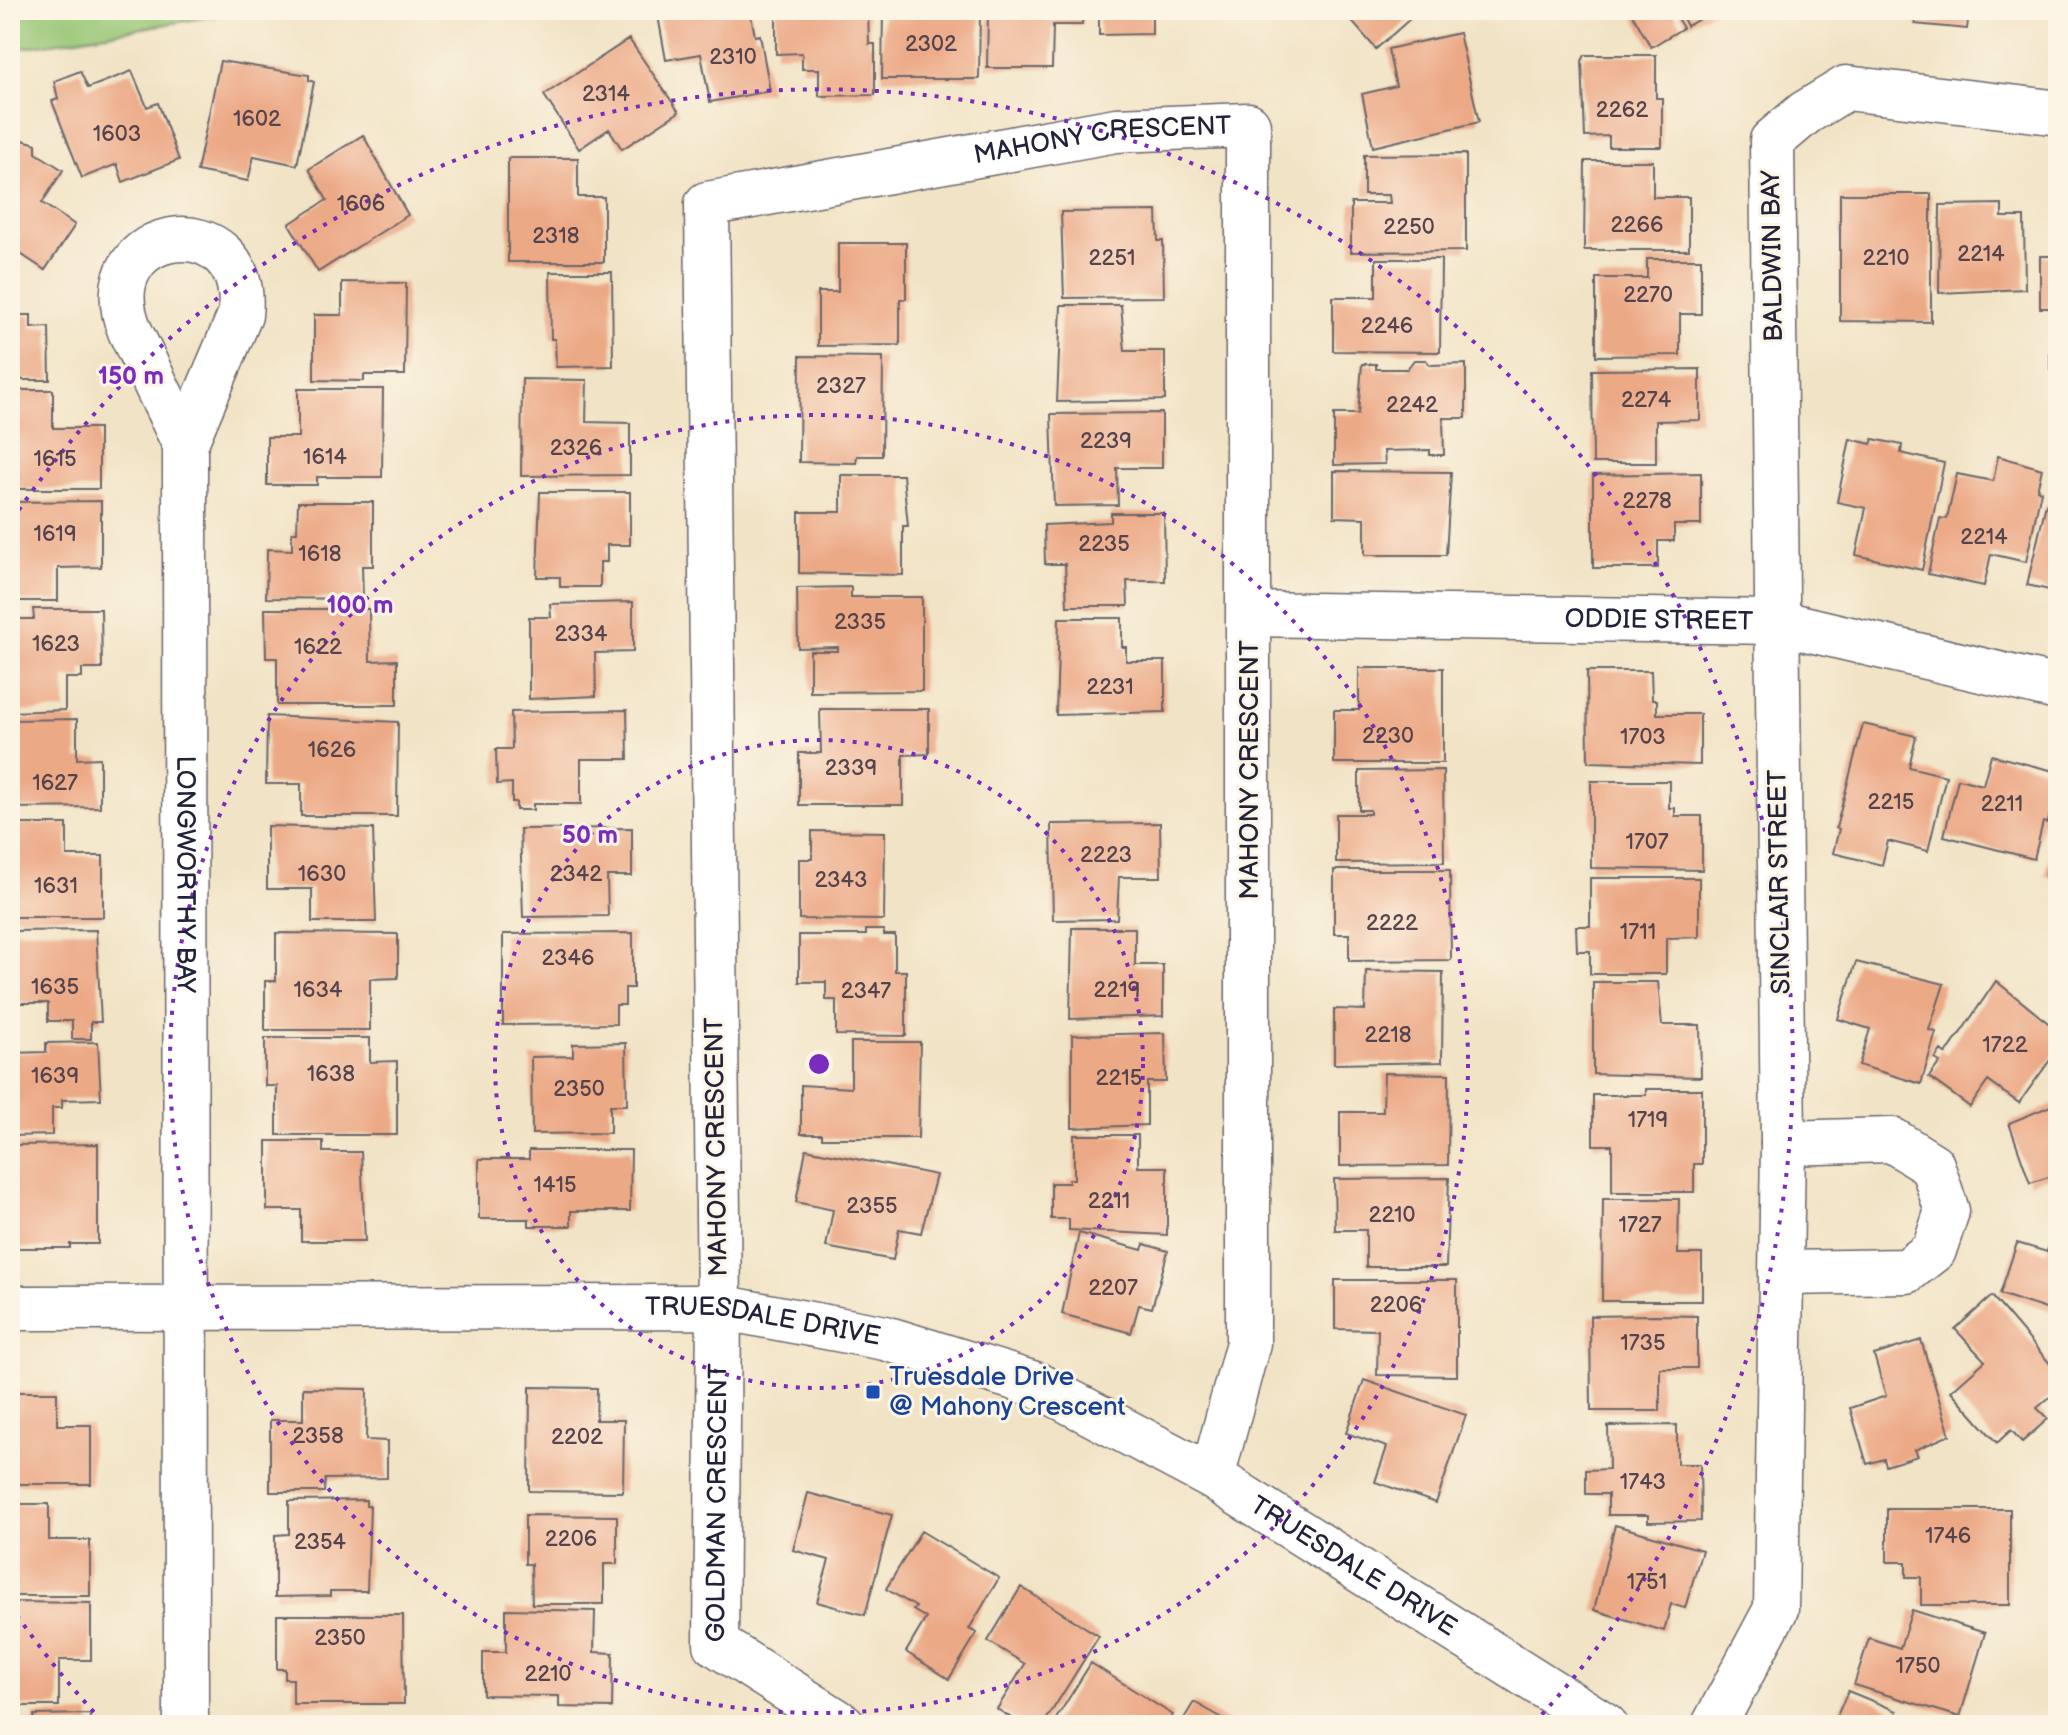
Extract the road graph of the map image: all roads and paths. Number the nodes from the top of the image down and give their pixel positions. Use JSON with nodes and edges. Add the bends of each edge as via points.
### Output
{"nodes":[{"id":1,"x":2056,"y":115,"type":"edge"},
{"id":2,"x":185,"y":445,"type":"dead end"},
{"id":3,"x":1251,"y":614,"type":"junction"},
{"id":4,"x":1777,"y":622,"type":"junction"},
{"id":5,"x":2058,"y":688,"type":"edge"},
{"id":6,"x":1783,"y":1143,"type":"junction"},
{"id":7,"x":1783,"y":1273,"type":"junction"},
{"id":8,"x":719,"y":1307,"type":"junction"},
{"id":9,"x":10,"y":1308,"type":"edge"},
{"id":10,"x":184,"y":1308,"type":"junction"},
{"id":11,"x":1212,"y":1477,"type":"junction"},
{"id":12,"x":186,"y":1725,"type":"edge"},
{"id":13,"x":843,"y":1725,"type":"edge"},
{"id":14,"x":1605,"y":1725,"type":"edge"},
{"id":15,"x":1714,"y":1725,"type":"edge"}],
"edges":[{"from":1,"to":4,"type":"street","name":"BALDWIN BAY","via":[[1846,88],[1772,141]]},
{"from":2,"to":10,"type":"street","name":"LONGWORTHY BAY"},
{"from":3,"to":4,"type":"street","name":"ODDIE STREET"},
{"from":3,"to":8,"type":"street","name":"MAHONY CRESCENT","via":[[1248,125],[1116,130],[707,204]]},
{"from":3,"to":11,"type":"street","name":"MAHONY CRESCENT","via":[[1248,1343]]},
{"from":4,"to":5,"type":"street","name":"ODDIE STREET"},
{"from":4,"to":6,"type":"street","name":"SINCLAIR STREET"},
{"from":6,"to":7,"type":"street","name":"SINCLAIR STREET"},
{"from":6,"to":7,"type":"street","via":[[1892,1140],[1932,1165],[1947,1211],[1934,1250],[1907,1271]]},
{"from":7,"to":15,"type":"street","name":"SINCLAIR STREET","via":[[1776,1609]]},
{"from":8,"to":10,"type":"street","name":"TRUESDALE DRIVE"},
{"from":8,"to":11,"type":"street","name":"TRUESDALE DRIVE","via":[[885,1338],[1038,1385]]},
{"from":8,"to":13,"type":"street","name":"GOLDMAN CRESCENT","via":[[716,1644]]},
{"from":9,"to":10,"type":"street","name":"TRUESDALE DRIVE"},
{"from":10,"to":12,"type":"street"},
{"from":11,"to":14,"type":"street","name":"TRUESDALE DRIVE"}]}
